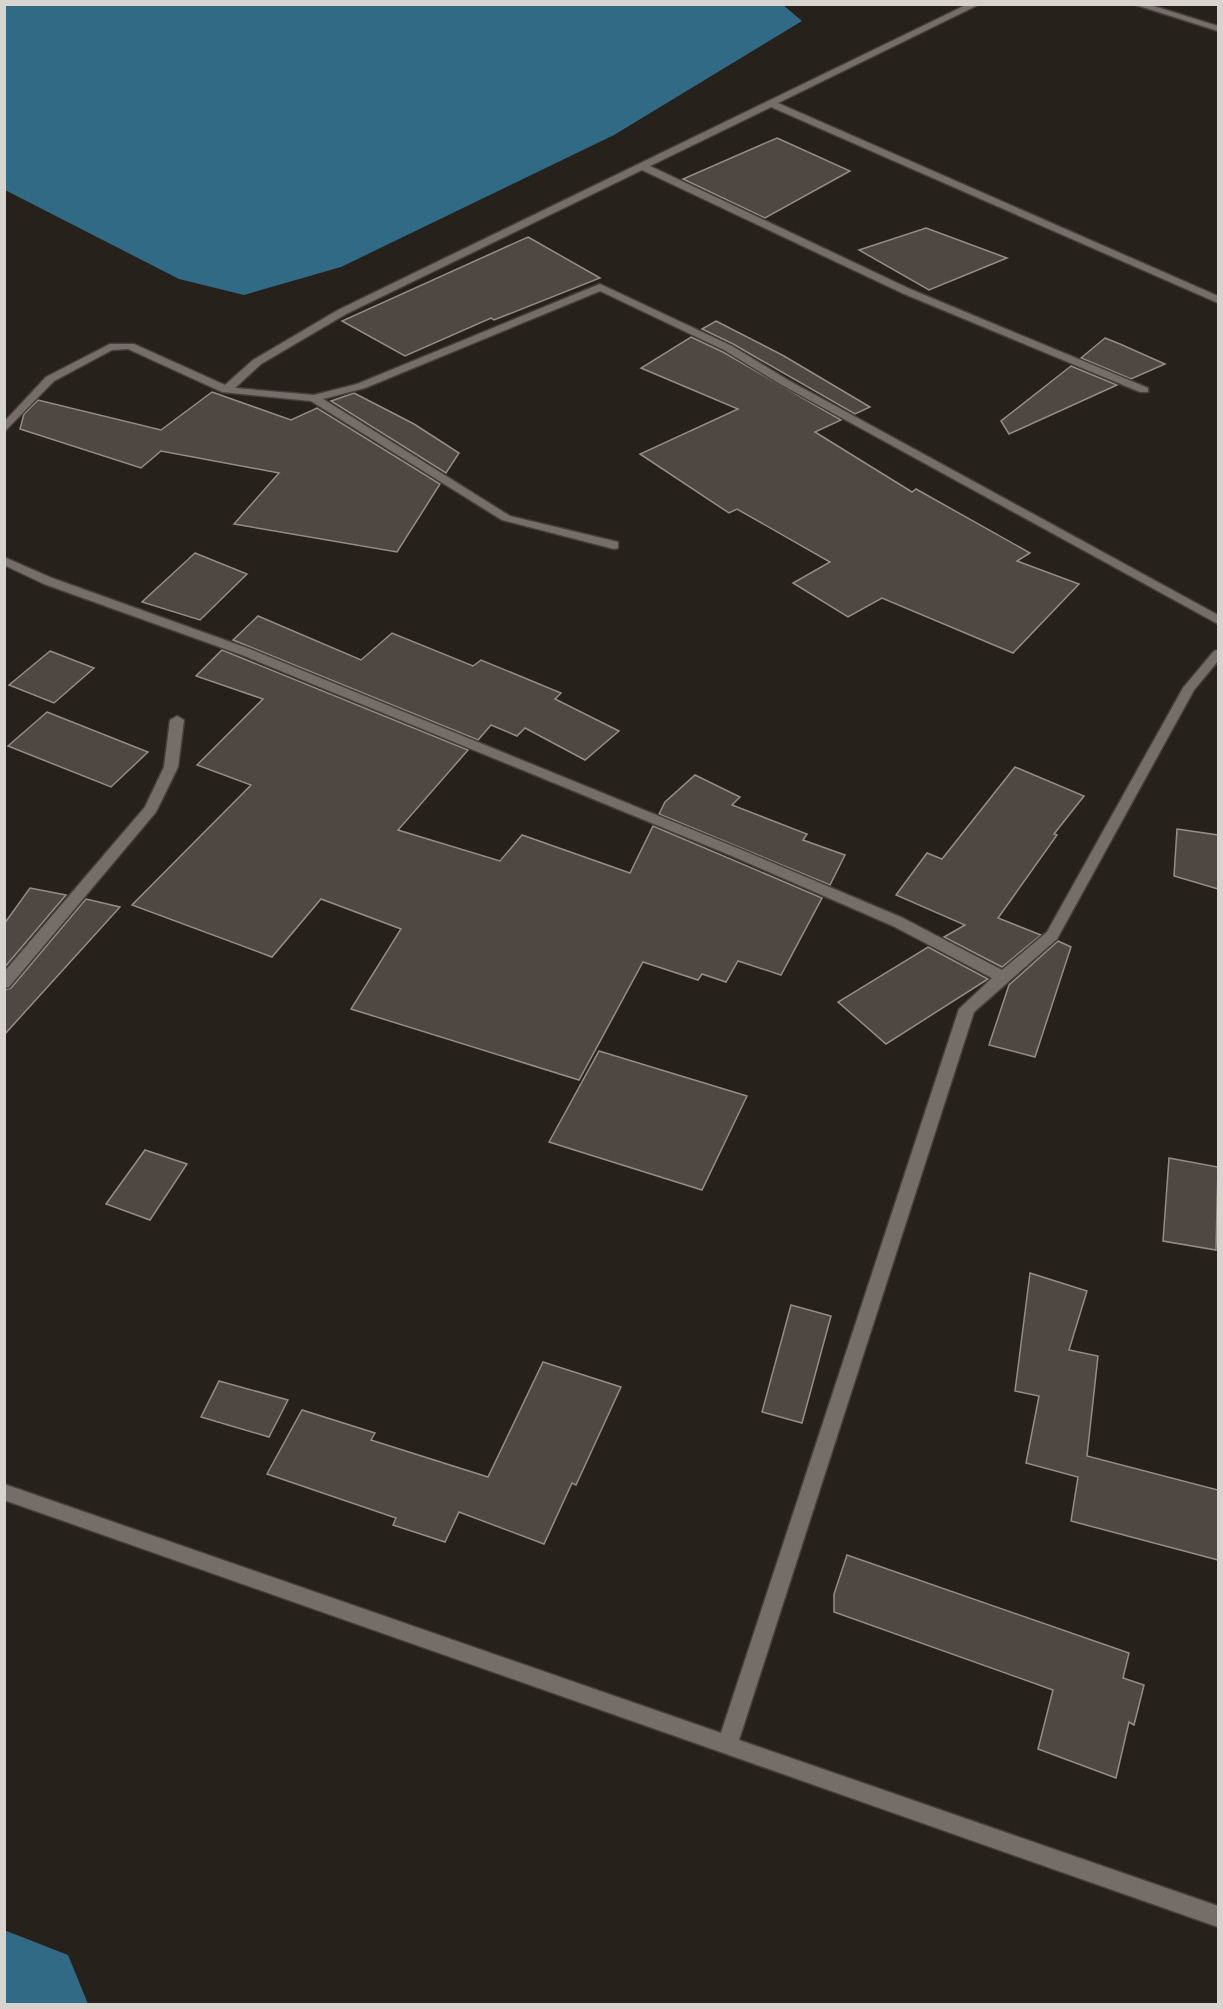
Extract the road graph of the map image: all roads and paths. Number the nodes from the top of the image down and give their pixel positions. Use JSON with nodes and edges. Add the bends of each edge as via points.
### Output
{"nodes":[{"id":1,"x":976,"y":4,"type":"edge"},
{"id":2,"x":1137,"y":4,"type":"edge"},
{"id":3,"x":1218,"y":29,"type":"edge"},
{"id":4,"x":772,"y":104,"type":"junction"},
{"id":5,"x":644,"y":167,"type":"junction"},
{"id":6,"x":1218,"y":300,"type":"edge"},
{"id":7,"x":226,"y":390,"type":"junction"},
{"id":8,"x":1144,"y":390,"type":"dead end"},
{"id":9,"x":314,"y":398,"type":"junction"},
{"id":10,"x":4,"y":429,"type":"edge"},
{"id":11,"x":614,"y":545,"type":"dead end"},
{"id":12,"x":4,"y":560,"type":"edge"},
{"id":13,"x":1218,"y":620,"type":"edge"},
{"id":14,"x":1218,"y":654,"type":"edge"},
{"id":15,"x":177,"y":720,"type":"dead end"},
{"id":16,"x":1004,"y":978,"type":"junction"},
{"id":17,"x":4,"y":983,"type":"edge"},
{"id":18,"x":4,"y":1492,"type":"edge"},
{"id":19,"x":727,"y":1746,"type":"junction"},
{"id":20,"x":1218,"y":1917,"type":"edge"}],
"edges":[{"from":1,"to":4,"type":"street"},
{"from":2,"to":3,"type":"street"},
{"from":4,"to":5,"type":"street"},
{"from":4,"to":6,"type":"street"},
{"from":5,"to":7,"type":"street","via":[[342,312],[257,362]]},
{"from":5,"to":8,"type":"street","via":[[906,291]]},
{"from":7,"to":9,"type":"street"},
{"from":7,"to":10,"type":"street","via":[[130,346],[110,347],[50,379]]},
{"from":9,"to":11,"type":"street","via":[[506,518]]},
{"from":9,"to":13,"type":"street","via":[[361,386],[600,287],[728,348]]},
{"from":12,"to":16,"type":"street","via":[[48,581],[246,652],[737,853],[898,922]]},
{"from":14,"to":16,"type":"street","via":[[1189,688],[1052,936]]},
{"from":15,"to":17,"type":"street","via":[[171,768],[151,809]]},
{"from":16,"to":19,"type":"street","via":[[967,1009]]},
{"from":18,"to":19,"type":"street"},
{"from":19,"to":20,"type":"street"}]}
